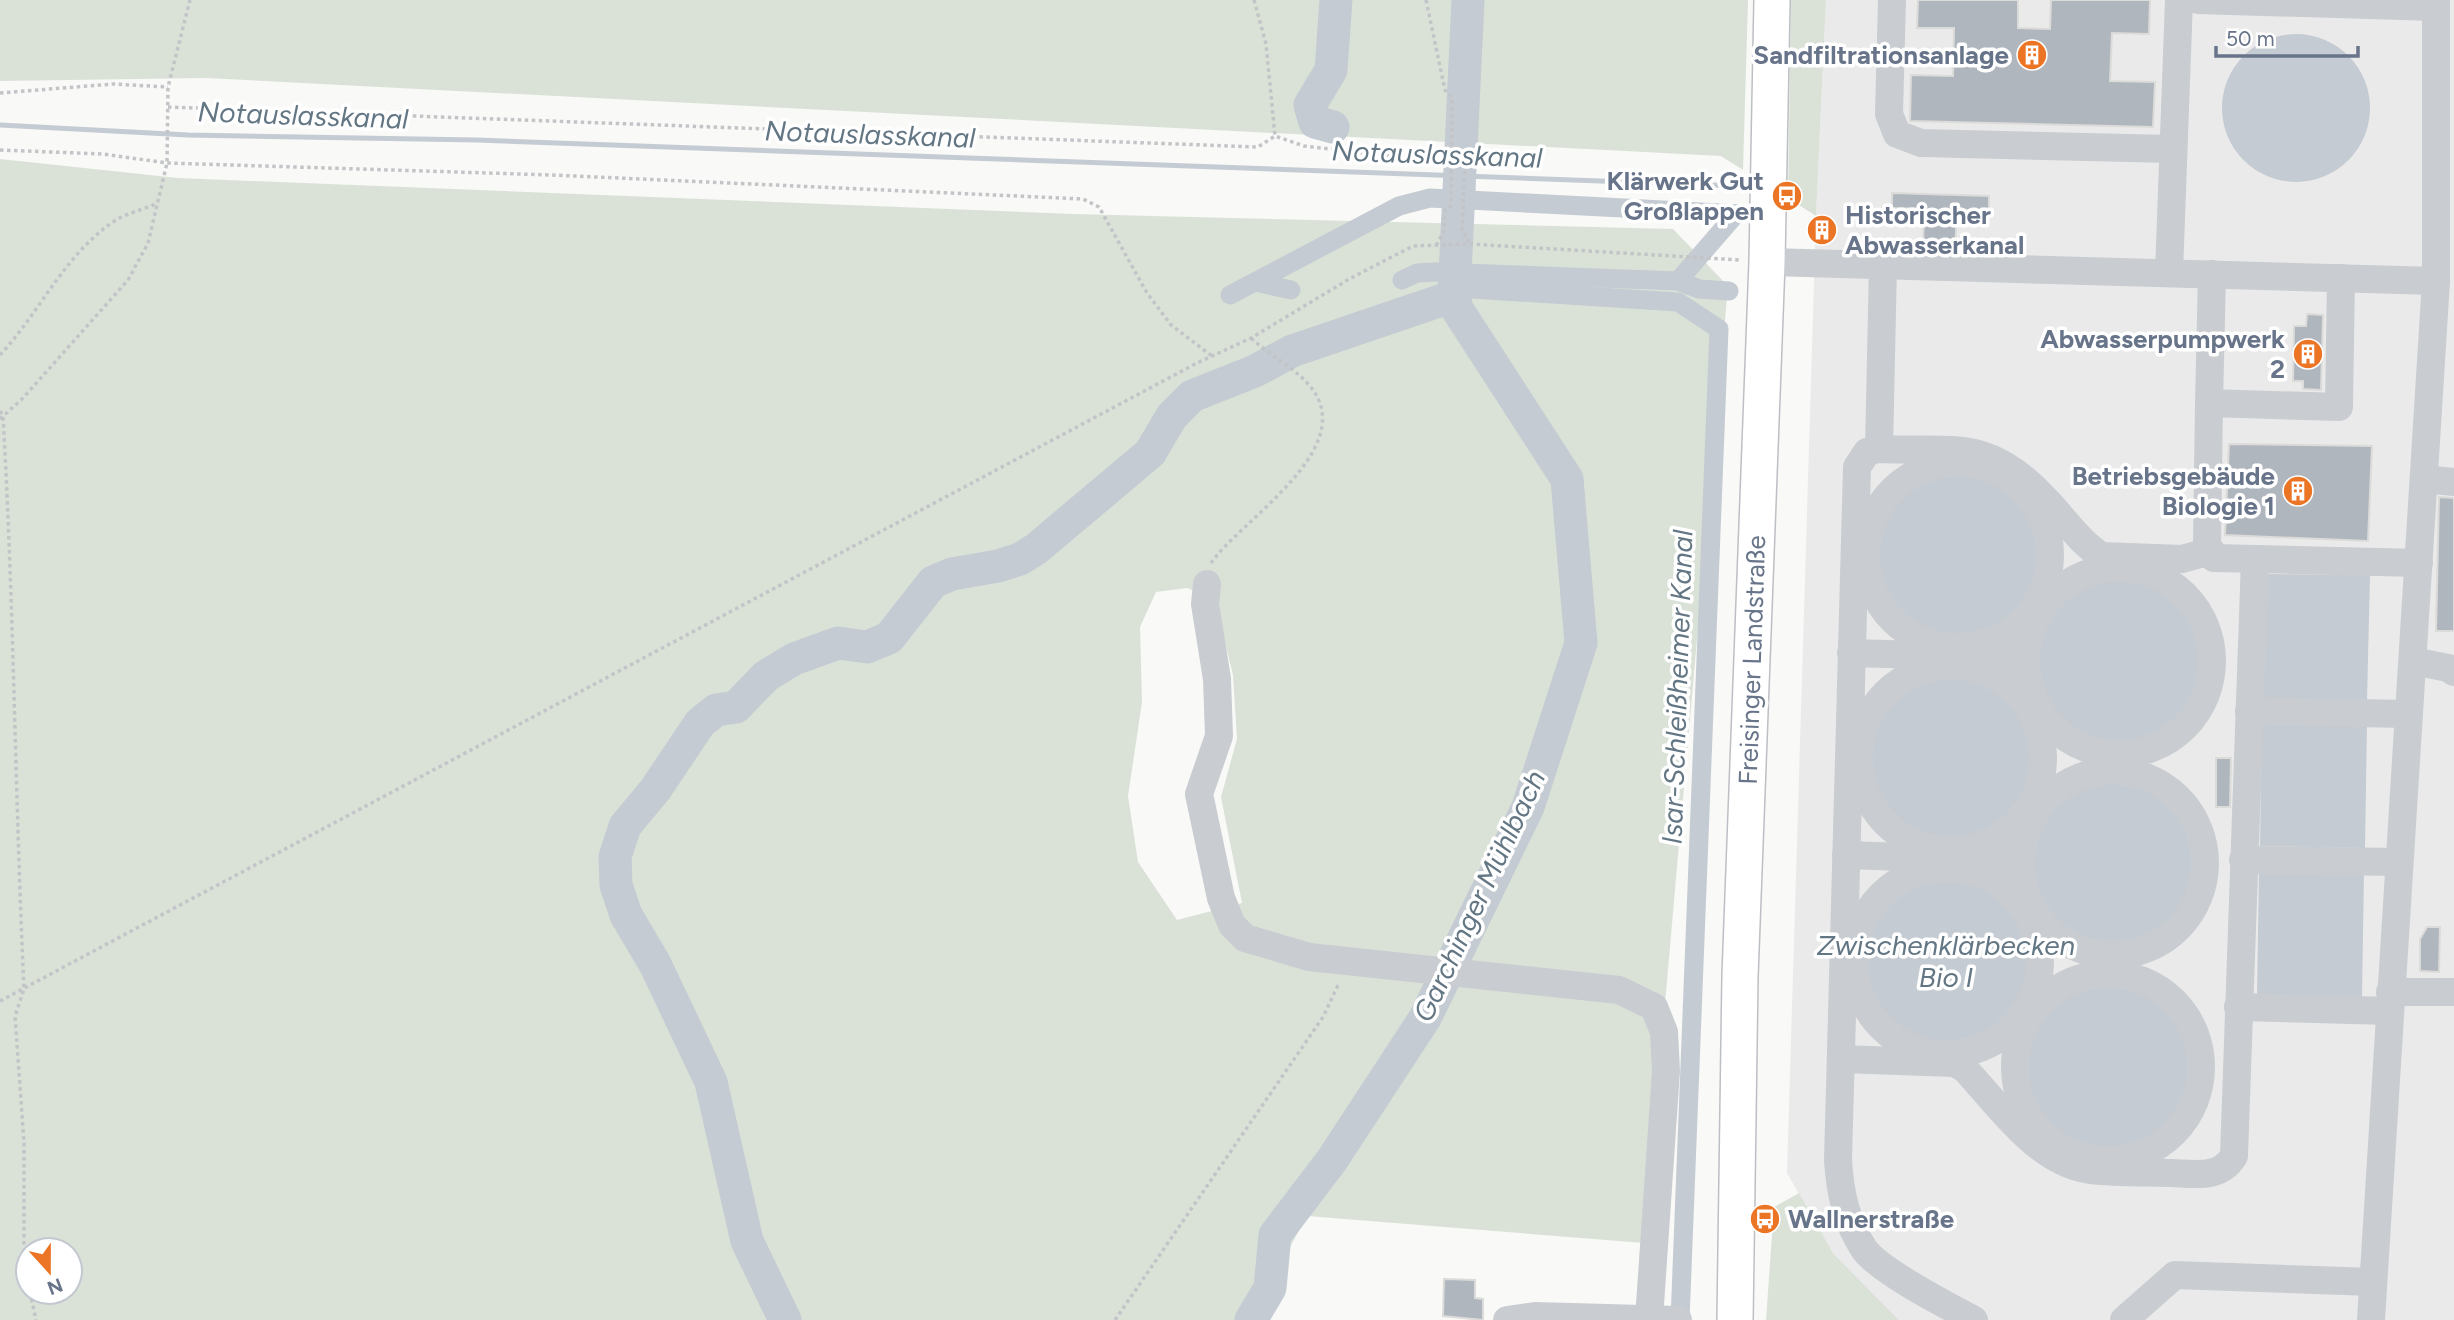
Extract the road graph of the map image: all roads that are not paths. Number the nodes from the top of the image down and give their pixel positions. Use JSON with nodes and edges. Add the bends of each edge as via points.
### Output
{"nodes":[{"id":1,"x":1772,"y":0,"type":"edge"},
{"id":2,"x":1892,"y":0,"type":"edge"},
{"id":3,"x":2179,"y":0,"type":"edge"},
{"id":4,"x":2198,"y":0,"type":"edge"},
{"id":5,"x":2435,"y":3,"type":"edge"},
{"id":6,"x":2172,"y":149,"type":"junction"},
{"id":7,"x":2446,"y":228,"type":"edge"},
{"id":8,"x":1756,"y":261,"type":"junction"},
{"id":9,"x":1883,"y":264,"type":"junction"},
{"id":10,"x":2169,"y":273,"type":"junction"},
{"id":11,"x":2212,"y":274,"type":"junction"},
{"id":12,"x":2341,"y":278,"type":"junction"},
{"id":13,"x":2436,"y":281,"type":"junction"},
{"id":14,"x":2209,"y":403,"type":"junction"},
{"id":15,"x":1879,"y":449,"type":"junction"},
{"id":16,"x":2019,"y":478,"type":"junction"},
{"id":17,"x":2424,"y":479,"type":"junction"},
{"id":18,"x":2454,"y":482,"type":"edge"},
{"id":19,"x":1859,"y":549,"type":"junction"},
{"id":20,"x":2211,"y":551,"type":"junction"},
{"id":21,"x":2255,"y":559,"type":"junction"},
{"id":22,"x":2124,"y":563,"type":"junction"},
{"id":23,"x":2419,"y":563,"type":"junction"},
{"id":24,"x":1207,"y":584,"type":"road end"},
{"id":25,"x":2038,"y":606,"type":"junction"},
{"id":26,"x":1851,"y":653,"type":"junction"},
{"id":27,"x":1951,"y":656,"type":"junction"},
{"id":28,"x":2025,"y":658,"type":"junction"},
{"id":29,"x":2413,"y":661,"type":"junction"},
{"id":30,"x":2212,"y":665,"type":"junction"},
{"id":31,"x":2250,"y":666,"type":"junction"},
{"id":32,"x":2454,"y":672,"type":"edge"},
{"id":33,"x":2035,"y":710,"type":"junction"},
{"id":34,"x":2249,"y":711,"type":"junction"},
{"id":35,"x":2409,"y":714,"type":"junction"},
{"id":36,"x":1853,"y":754,"type":"junction"},
{"id":37,"x":2116,"y":762,"type":"junction"},
{"id":38,"x":2031,"y":812,"type":"junction"},
{"id":39,"x":1846,"y":855,"type":"junction"},
{"id":40,"x":1947,"y":860,"type":"junction"},
{"id":41,"x":2021,"y":861,"type":"junction"},
{"id":42,"x":2399,"y":862,"type":"junction"},
{"id":43,"x":2242,"y":873,"type":"junction"},
{"id":44,"x":2203,"y":886,"type":"junction"},
{"id":45,"x":2031,"y":913,"type":"junction"},
{"id":46,"x":1849,"y":962,"type":"junction"},
{"id":47,"x":2118,"y":965,"type":"junction"},
{"id":48,"x":2454,"y":992,"type":"edge"},
{"id":49,"x":2390,"y":1001,"type":"junction"},
{"id":50,"x":2238,"y":1007,"type":"junction"},
{"id":51,"x":2029,"y":1013,"type":"junction"},
{"id":52,"x":1842,"y":1059,"type":"junction"},
{"id":53,"x":1947,"y":1060,"type":"junction"},
{"id":54,"x":2014,"y":1064,"type":"junction"},
{"id":55,"x":2202,"y":1069,"type":"junction"},
{"id":56,"x":2236,"y":1070,"type":"junction"},
{"id":57,"x":2136,"y":1164,"type":"junction"},
{"id":58,"x":2373,"y":1282,"type":"junction"},
{"id":59,"x":1650,"y":1319,"type":"edge"},
{"id":60,"x":1507,"y":1320,"type":"edge"},
{"id":61,"x":1666,"y":1320,"type":"edge"},
{"id":62,"x":1678,"y":1320,"type":"edge"},
{"id":63,"x":1735,"y":1320,"type":"edge"},
{"id":64,"x":1974,"y":1320,"type":"edge"},
{"id":65,"x":2124,"y":1320,"type":"edge"},
{"id":66,"x":2371,"y":1320,"type":"edge"}],
"edges":[{"from":1,"to":8,"type":"main road","name":"Freisinger Landstraße"},
{"from":2,"to":6,"type":"street","via":[[1889,114],[1897,135],[1921,142]]},
{"from":3,"to":6,"type":"street"},
{"from":4,"to":5,"type":"street"},
{"from":5,"to":7,"type":"street"},
{"from":6,"to":10,"type":"street"},
{"from":7,"to":13,"type":"street"},
{"from":8,"to":9,"type":"street"},
{"from":8,"to":63,"type":"main road","name":"Freisinger Landstraße"},
{"from":9,"to":10,"type":"street"},
{"from":9,"to":15,"type":"street"},
{"from":10,"to":11,"type":"street"},
{"from":11,"to":12,"type":"street"},
{"from":11,"to":14,"type":"street"},
{"from":12,"to":13,"type":"street"},
{"from":12,"to":14,"type":"street","via":[[2339,407]]},
{"from":13,"to":17,"type":"street"},
{"from":14,"to":20,"type":"street","via":[[2207,544]]},
{"from":15,"to":16,"type":"street","via":[[1978,453],[1994,457]]},
{"from":15,"to":19,"type":"street","via":[[1867,452],[1857,467]]},
{"from":16,"to":19,"type":"street","via":[[1961,462],[1932,466],[1905,478],[1884,498]]},
{"from":16,"to":22,"type":"street","via":[[2094,551]]},
{"from":16,"to":25,"type":"street","via":[[2048,531],[2051,563]]},
{"from":17,"to":18,"type":"street"},
{"from":17,"to":23,"type":"street"},
{"from":19,"to":26,"type":"street"},
{"from":19,"to":27,"type":"street","via":[[1881,609],[1904,631]]},
{"from":20,"to":21,"type":"street","via":[[2214,558]]},
{"from":20,"to":22,"type":"street","via":[[2182,559]]},
{"from":21,"to":23,"type":"street"},
{"from":21,"to":31,"type":"street"},
{"from":22,"to":25,"type":"street","via":[[2069,582]]},
{"from":22,"to":30,"type":"street","via":[[2177,587],[2193,604],[2211,645]]},
{"from":23,"to":29,"type":"street"},
{"from":24,"to":59,"type":"street","via":[[1205,604],[1217,679],[1219,736],[1199,794],[1222,898],[1233,925],[1245,937],[1309,957],[1619,990],[1654,1007],[1664,1032],[1666,1072]]},
{"from":25,"to":27,"type":"street","via":[[1997,639]]},
{"from":25,"to":28,"type":"street"},
{"from":26,"to":27,"type":"street"},
{"from":26,"to":36,"type":"street"},
{"from":27,"to":28,"type":"street"},
{"from":27,"to":33,"type":"street","via":[[2000,679]]},
{"from":27,"to":36,"type":"street","via":[[1940,665],[1910,674],[1884,693],[1866,719]]},
{"from":28,"to":33,"type":"street"},
{"from":29,"to":32,"type":"street"},
{"from":29,"to":35,"type":"street"},
{"from":30,"to":31,"type":"street"},
{"from":30,"to":37,"type":"street","via":[[2197,711],[2177,733]]},
{"from":31,"to":34,"type":"street"},
{"from":33,"to":37,"type":"street","via":[[2077,744]]},
{"from":33,"to":38,"type":"street","via":[[2044,757]]},
{"from":34,"to":35,"type":"street"},
{"from":34,"to":43,"type":"street"},
{"from":35,"to":42,"type":"street"},
{"from":36,"to":39,"type":"street"},
{"from":36,"to":40,"type":"street","via":[[1871,807],[1891,829]]},
{"from":37,"to":38,"type":"street","via":[[2072,779]]},
{"from":37,"to":44,"type":"street","via":[[2163,784],[2186,805],[2201,832],[2206,862]]},
{"from":38,"to":40,"type":"street","via":[[2004,834]]},
{"from":38,"to":41,"type":"street"},
{"from":39,"to":40,"type":"street"},
{"from":39,"to":46,"type":"street"},
{"from":40,"to":41,"type":"street"},
{"from":40,"to":45,"type":"street","via":[[1988,877]]},
{"from":40,"to":46,"type":"street","via":[[1901,879],[1876,898],[1860,922]]},
{"from":41,"to":45,"type":"street"},
{"from":42,"to":43,"type":"street"},
{"from":42,"to":49,"type":"street"},
{"from":43,"to":44,"type":"street"},
{"from":43,"to":50,"type":"street"},
{"from":44,"to":47,"type":"street","via":[[2188,918],[2166,939]]},
{"from":45,"to":47,"type":"street","via":[[2079,950]]},
{"from":45,"to":51,"type":"street","via":[[2041,963]]},
{"from":46,"to":52,"type":"street"},
{"from":46,"to":53,"type":"street","via":[[1868,1009],[1886,1031]]},
{"from":47,"to":51,"type":"street","via":[[2062,985]]},
{"from":47,"to":55,"type":"street","via":[[2175,1002],[2193,1028]]},
{"from":48,"to":49,"type":"street"},
{"from":49,"to":50,"type":"street"},
{"from":49,"to":58,"type":"street"},
{"from":50,"to":56,"type":"street"},
{"from":51,"to":53,"type":"street","via":[[2005,1035]]},
{"from":51,"to":54,"type":"street"},
{"from":52,"to":53,"type":"street"},
{"from":52,"to":64,"type":"street","via":[[1840,1191],[1865,1251],[1922,1293]]},
{"from":53,"to":54,"type":"street"},
{"from":53,"to":57,"type":"street","via":[[1964,1068],[2051,1154],[2089,1170]]},
{"from":54,"to":57,"type":"street","via":[[2016,1088],[2047,1138],[2073,1153]]},
{"from":55,"to":56,"type":"street"},
{"from":55,"to":57,"type":"street","via":[[2200,1090],[2187,1118],[2166,1142]]},
{"from":56,"to":57,"type":"street","via":[[2234,1156],[2228,1166],[2208,1174]]},
{"from":58,"to":65,"type":"street","via":[[2175,1275]]},
{"from":58,"to":66,"type":"street"},
{"from":59,"to":60,"type":"street","via":[[1535,1316]]},
{"from":59,"to":61,"type":"street"},
{"from":61,"to":62,"type":"street"}]}
